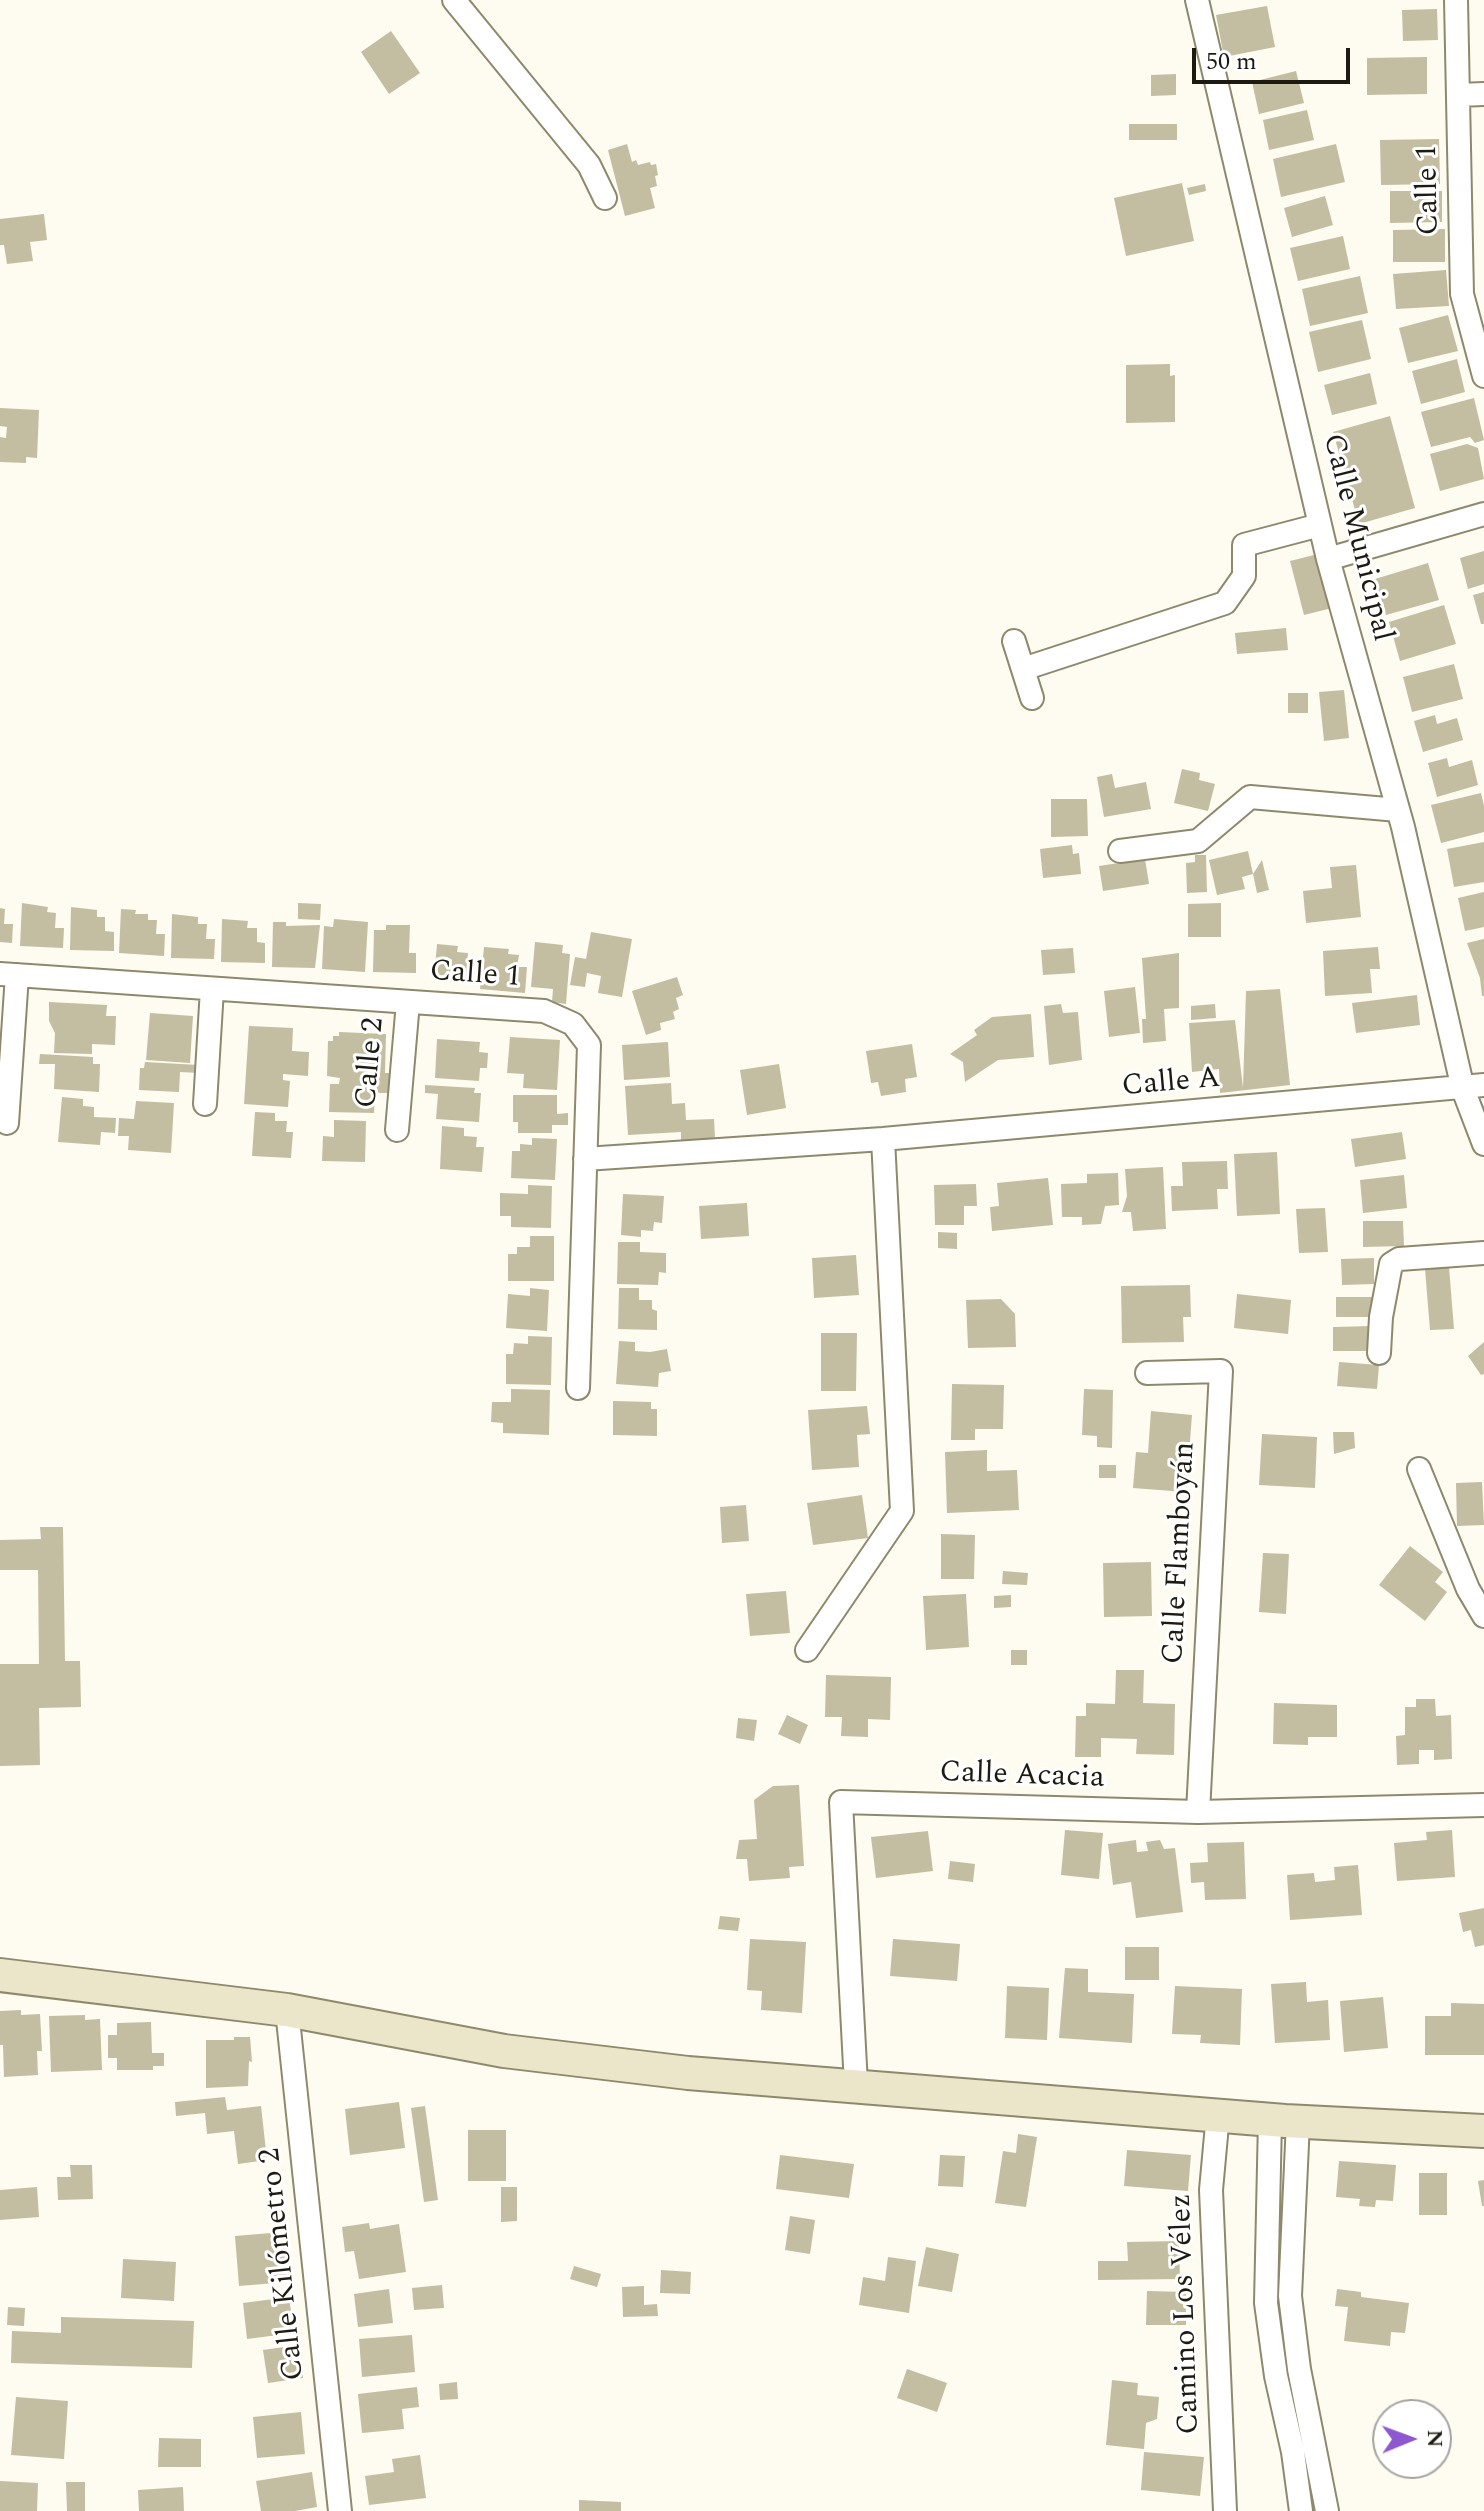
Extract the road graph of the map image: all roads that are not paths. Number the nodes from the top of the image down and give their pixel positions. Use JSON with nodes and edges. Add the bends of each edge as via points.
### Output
{"nodes":[{"id":1,"x":454,"y":0,"type":"edge"},
{"id":2,"x":1197,"y":0,"type":"edge"},
{"id":3,"x":1456,"y":0,"type":"edge"},
{"id":4,"x":1484,"y":94,"type":"edge"},
{"id":5,"x":1458,"y":95,"type":"junction"},
{"id":6,"x":605,"y":198,"type":"dead end"},
{"id":7,"x":1473,"y":294,"type":"edge"},
{"id":8,"x":1484,"y":376,"type":"edge"},
{"id":9,"x":1484,"y":514,"type":"edge"},
{"id":10,"x":1320,"y":525,"type":"junction"},
{"id":11,"x":1328,"y":559,"type":"junction"},
{"id":12,"x":1014,"y":641,"type":"dead end"},
{"id":13,"x":1023,"y":669,"type":"junction"},
{"id":14,"x":1032,"y":698,"type":"dead end"},
{"id":15,"x":1398,"y":810,"type":"junction"},
{"id":16,"x":1120,"y":851,"type":"dead end"},
{"id":17,"x":9,"y":974,"type":"edge"},
{"id":18,"x":212,"y":989,"type":"junction"},
{"id":19,"x":408,"y":1002,"type":"junction"},
{"id":20,"x":1474,"y":1087,"type":"edge"},
{"id":21,"x":205,"y":1104,"type":"dead end"},
{"id":22,"x":7,"y":1123,"type":"dead end"},
{"id":23,"x":397,"y":1130,"type":"dead end"},
{"id":24,"x":883,"y":1139,"type":"junction"},
{"id":25,"x":1484,"y":1144,"type":"edge"},
{"id":26,"x":585,"y":1159,"type":"junction"},
{"id":27,"x":1484,"y":1253,"type":"edge"},
{"id":28,"x":1379,"y":1353,"type":"dead end"},
{"id":29,"x":1147,"y":1373,"type":"dead end"},
{"id":30,"x":578,"y":1388,"type":"dead end"},
{"id":31,"x":1419,"y":1469,"type":"dead end"},
{"id":32,"x":1484,"y":1616,"type":"edge"},
{"id":33,"x":807,"y":1650,"type":"dead end"},
{"id":34,"x":1484,"y":1805,"type":"edge"},
{"id":35,"x":1198,"y":1812,"type":"junction"},
{"id":36,"x":0,"y":1975,"type":"edge"},
{"id":37,"x":287,"y":2010,"type":"junction"},
{"id":38,"x":856,"y":2085,"type":"junction"},
{"id":39,"x":1218,"y":2114,"type":"junction"},
{"id":40,"x":1284,"y":2121,"type":"junction"},
{"id":41,"x":1484,"y":2131,"type":"edge"},
{"id":42,"x":340,"y":2511,"type":"edge"},
{"id":43,"x":1225,"y":2511,"type":"edge"},
{"id":44,"x":1301,"y":2511,"type":"edge"},
{"id":45,"x":1327,"y":2511,"type":"edge"}],
"edges":[{"from":1,"to":6,"type":"street","via":[[589,165]]},
{"from":2,"to":10,"type":"street","name":"Calle Municipal"},
{"from":3,"to":5,"type":"street","name":"Calle 1"},
{"from":4,"to":5,"type":"street"},
{"from":5,"to":7,"type":"street","name":"Calle 1"},
{"from":7,"to":8,"type":"street","name":"Calle 1"},
{"from":9,"to":11,"type":"street"},
{"from":10,"to":11,"type":"street","name":"Calle Municipal"},
{"from":10,"to":13,"type":"street","via":[[1244,545],[1244,576],[1225,603]]},
{"from":11,"to":15,"type":"street","name":"Calle Municipal"},
{"from":12,"to":13,"type":"street"},
{"from":13,"to":14,"type":"street"},
{"from":15,"to":16,"type":"street","via":[[1250,797],[1198,841]]},
{"from":15,"to":20,"type":"street","name":"Calle Municipal"},
{"from":17,"to":18,"type":"street","name":"Calle 1"},
{"from":17,"to":22,"type":"street"},
{"from":18,"to":19,"type":"street","name":"Calle 1"},
{"from":18,"to":21,"type":"street"},
{"from":19,"to":23,"type":"street","name":"Calle 2"},
{"from":19,"to":26,"type":"street","name":"Calle 1","via":[[544,1011],[573,1024],[589,1045]]},
{"from":20,"to":24,"type":"street","name":"Calle A"},
{"from":20,"to":25,"type":"street","name":"Calle Municipal"},
{"from":24,"to":26,"type":"street","name":"Calle A"},
{"from":24,"to":33,"type":"street","via":[[902,1511]]},
{"from":26,"to":30,"type":"street","name":"Calle 1"},
{"from":27,"to":28,"type":"street","via":[[1399,1259],[1391,1264]]},
{"from":29,"to":35,"type":"street","name":"Calle Flamboyán","via":[[1221,1371]]},
{"from":31,"to":32,"type":"street"},
{"from":34,"to":35,"type":"street","name":"Calle Acacia"},
{"from":35,"to":38,"type":"street","name":"Calle Acacia","via":[[841,1802]]},
{"from":36,"to":37,"type":"street"},
{"from":37,"to":38,"type":"street","via":[[504,2051],[688,2073]]},
{"from":37,"to":42,"type":"street","name":"Calle Kilómetro 2"},
{"from":38,"to":39,"type":"street"},
{"from":39,"to":40,"type":"street"},
{"from":39,"to":43,"type":"street","name":"Camino Los Vélez","via":[[1211,2190]]},
{"from":40,"to":41,"type":"street"},
{"from":40,"to":44,"type":"street","via":[[1266,2303]]},
{"from":40,"to":45,"type":"street","via":[[1290,2296]]}]}
